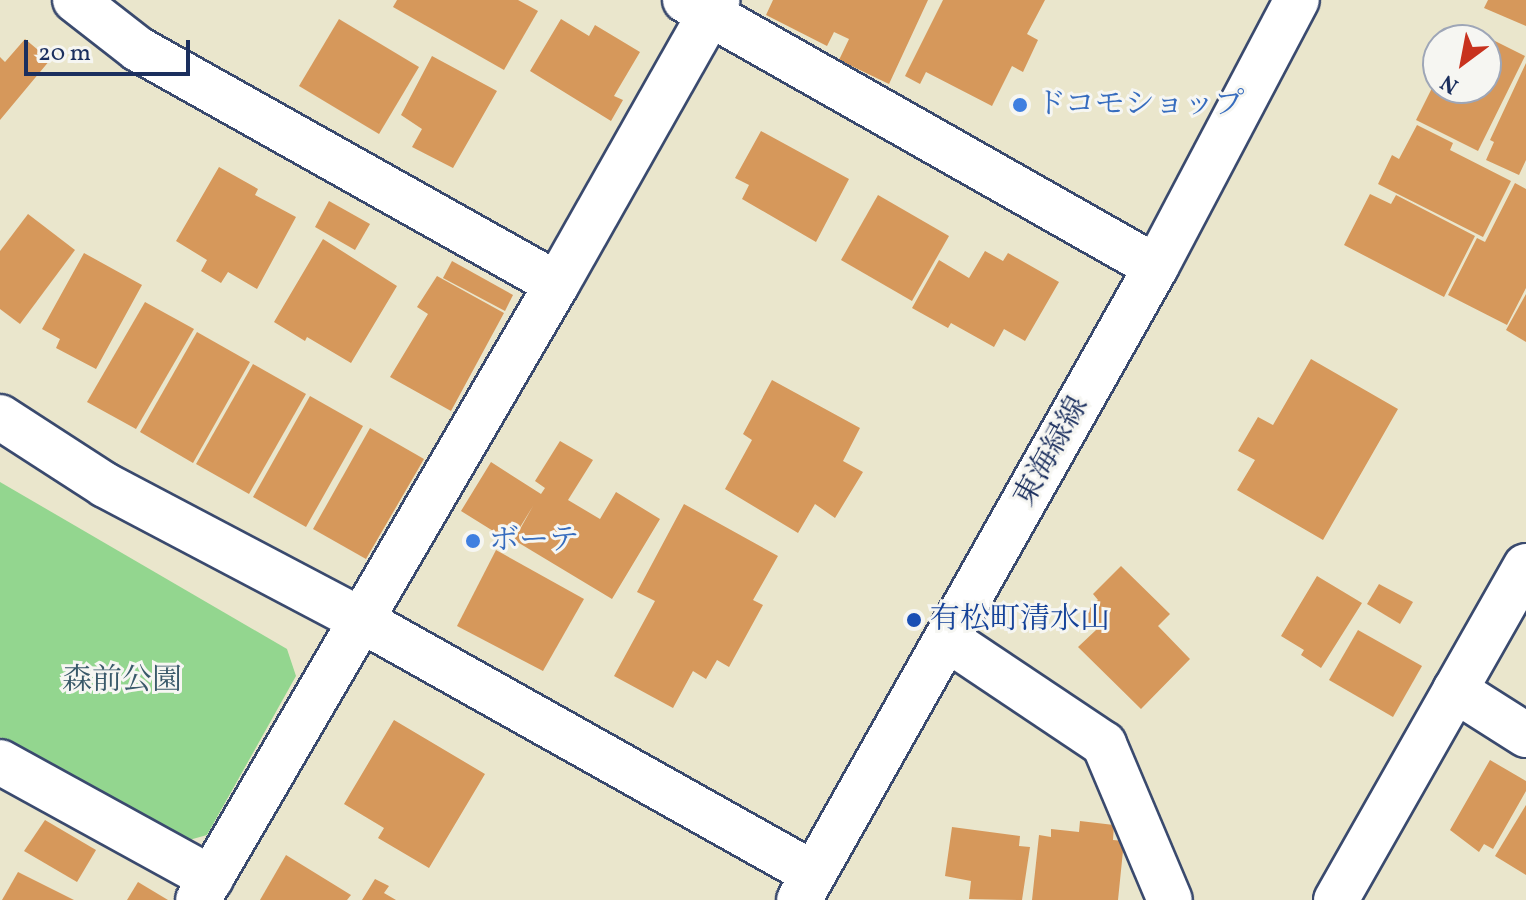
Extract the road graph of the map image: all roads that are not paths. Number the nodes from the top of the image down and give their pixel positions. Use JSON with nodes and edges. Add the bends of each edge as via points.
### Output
{"nodes":[{"id":1,"x":75,"y":0,"type":"edge"},
{"id":2,"x":1297,"y":0,"type":"edge"},
{"id":3,"x":705,"y":5,"type":"edge"},
{"id":4,"x":1156,"y":267,"type":"junction"},
{"id":5,"x":557,"y":284,"type":"junction"},
{"id":6,"x":0,"y":417,"type":"edge"},
{"id":7,"x":1526,"y":566,"type":"edge"},
{"id":8,"x":361,"y":620,"type":"junction"},
{"id":9,"x":947,"y":639,"type":"junction"},
{"id":10,"x":1455,"y":690,"type":"junction"},
{"id":11,"x":1526,"y":735,"type":"edge"},
{"id":12,"x":0,"y":762,"type":"edge"},
{"id":13,"x":807,"y":887,"type":"edge"},
{"id":14,"x":205,"y":889,"type":"edge"},
{"id":15,"x":1170,"y":900,"type":"edge"},
{"id":16,"x":1336,"y":900,"type":"edge"}],
"edges":[{"from":1,"to":5,"type":"street","via":[[138,49]]},
{"from":2,"to":4,"type":"street","name":"東海緑線"},
{"from":3,"to":4,"type":"street"},
{"from":3,"to":5,"type":"street"},
{"from":4,"to":9,"type":"street","name":"東海緑線"},
{"from":5,"to":8,"type":"street"},
{"from":6,"to":8,"type":"street","via":[[105,485]]},
{"from":7,"to":10,"type":"street"},
{"from":8,"to":13,"type":"street"},
{"from":8,"to":14,"type":"street"},
{"from":9,"to":13,"type":"street","name":"東海緑線"},
{"from":9,"to":15,"type":"street","via":[[1104,744]]},
{"from":10,"to":11,"type":"street"},
{"from":10,"to":16,"type":"street"},
{"from":12,"to":14,"type":"street"}]}
